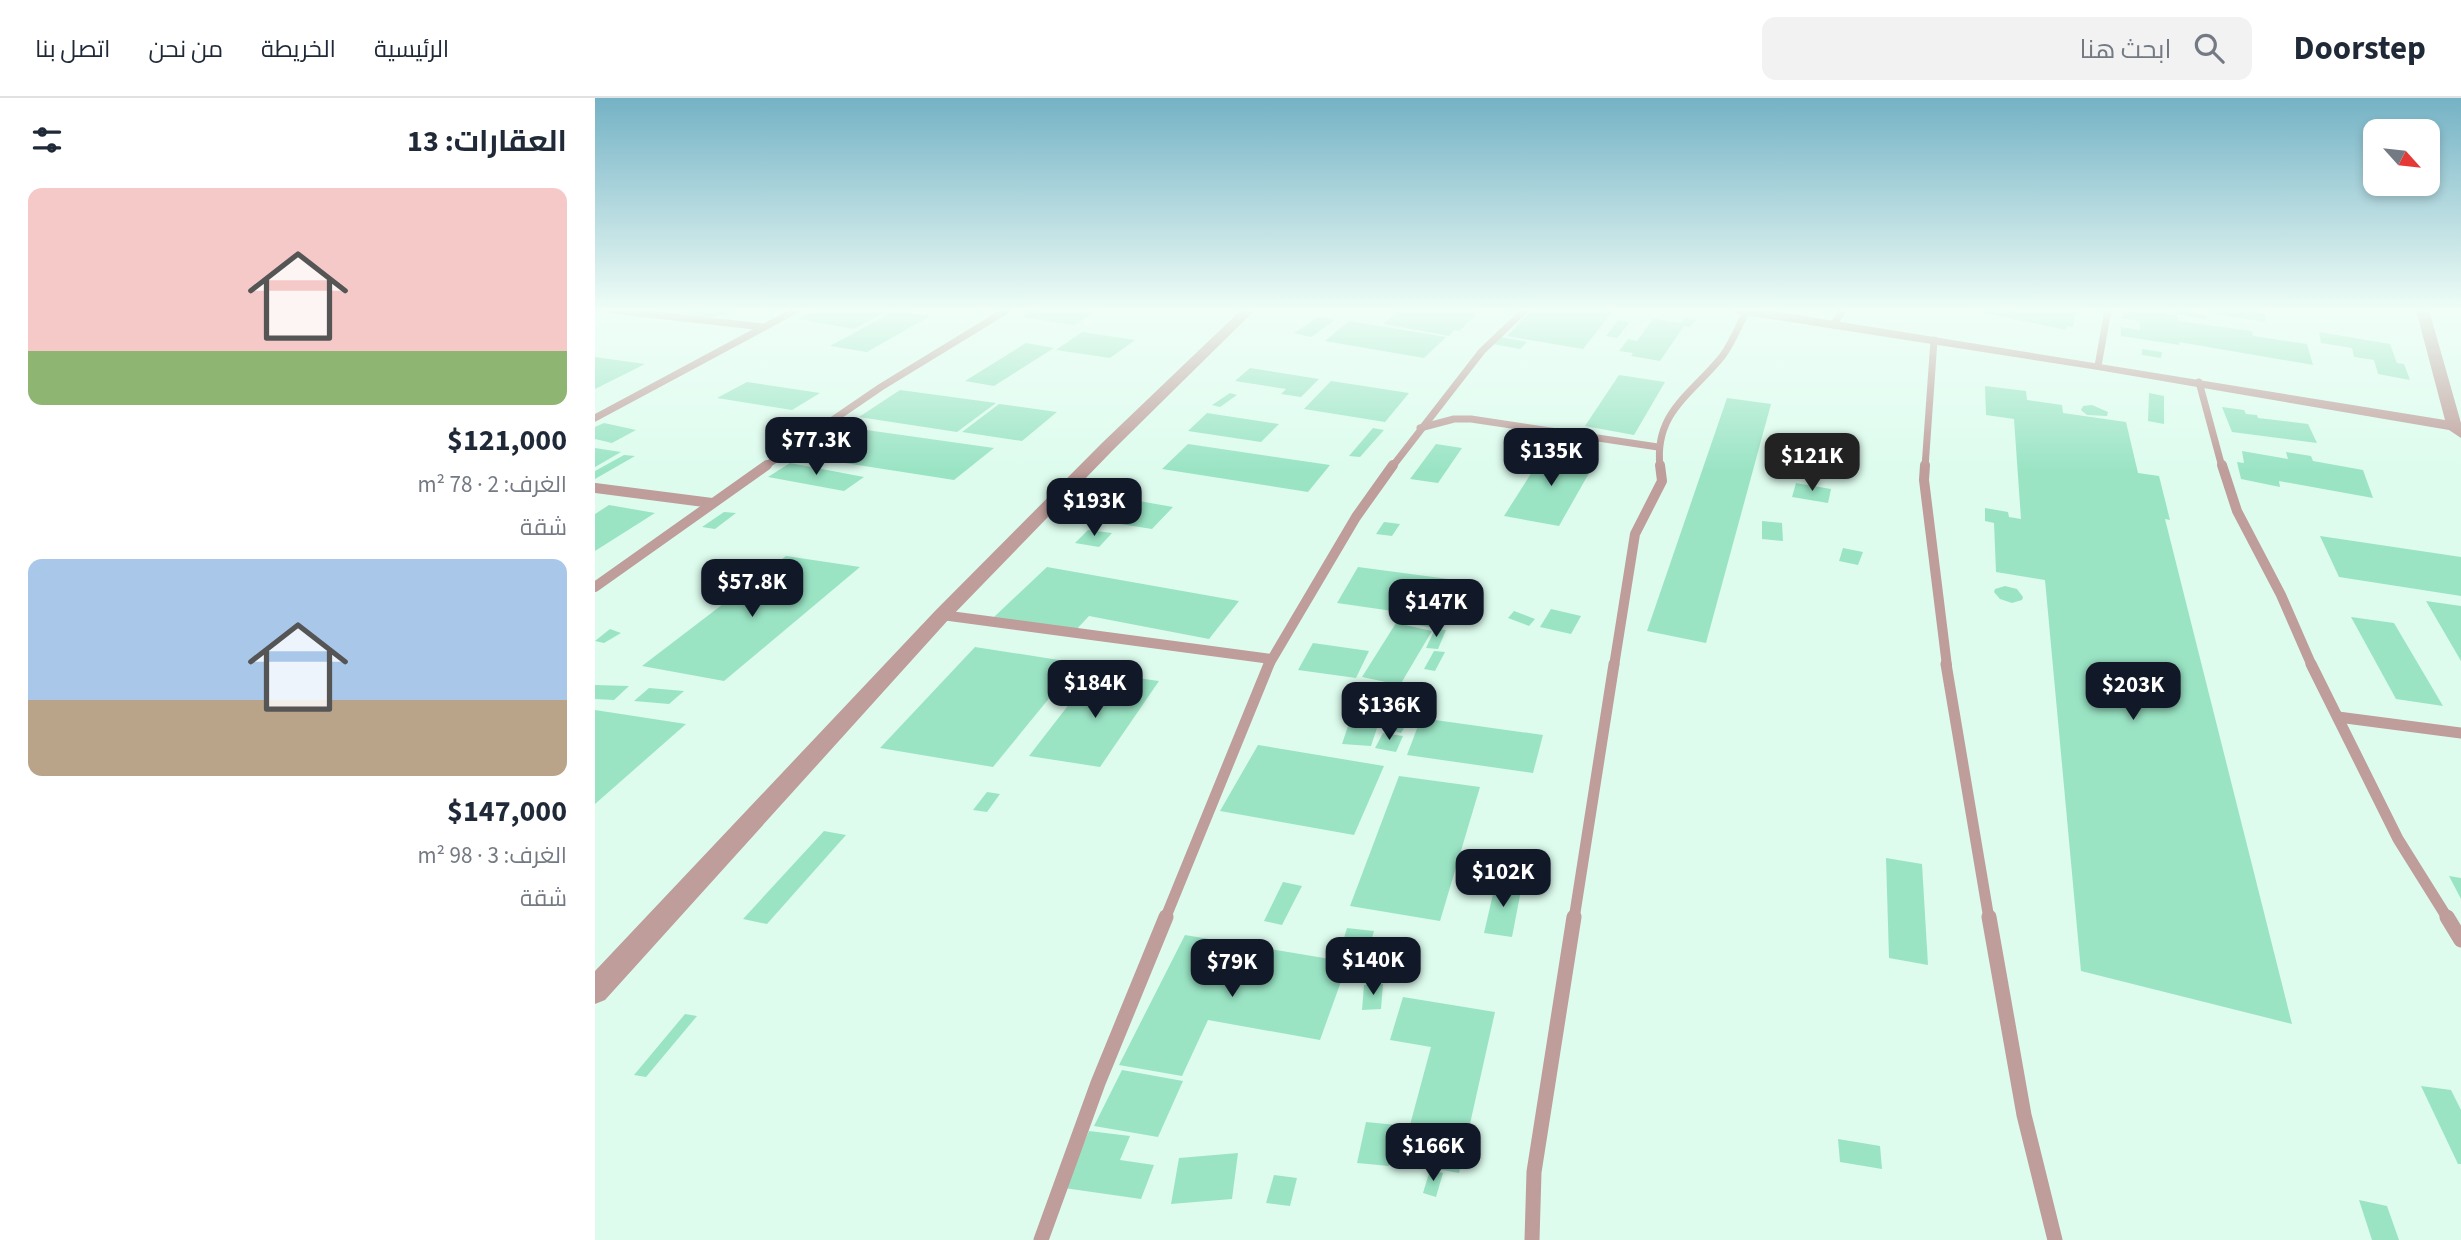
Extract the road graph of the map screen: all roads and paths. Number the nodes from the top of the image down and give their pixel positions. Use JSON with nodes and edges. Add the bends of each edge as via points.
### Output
{"nodes":[{"id":1,"x":697,"y":363,"type":"edge"},
{"id":2,"x":920,"y":363,"type":"edge"},
{"id":3,"x":1194,"y":363,"type":"edge"},
{"id":4,"x":1472,"y":363,"type":"edge"},
{"id":5,"x":1715,"y":363,"type":"edge"},
{"id":6,"x":1932,"y":363,"type":"edge"},
{"id":7,"x":2081,"y":363,"type":"edge"},
{"id":8,"x":2441,"y":363,"type":"edge"},
{"id":9,"x":2098,"y":366,"type":"joint"},
{"id":10,"x":2199,"y":382,"type":"junction"},
{"id":11,"x":2456,"y":404,"type":"edge"},
{"id":12,"x":595,"y":418,"type":"edge"},
{"id":13,"x":1420,"y":428,"type":"junction"},
{"id":14,"x":2458,"y":429,"type":"edge"},
{"id":15,"x":1658,"y":447,"type":"junction"},
{"id":16,"x":595,"y":488,"type":"edge"},
{"id":17,"x":712,"y":503,"type":"junction"},
{"id":18,"x":595,"y":587,"type":"edge"},
{"id":19,"x":942,"y":615,"type":"junction"},
{"id":20,"x":1271,"y":659,"type":"junction"},
{"id":21,"x":2338,"y":717,"type":"junction"},
{"id":22,"x":2461,"y":733,"type":"edge"},
{"id":23,"x":2461,"y":940,"type":"edge"},
{"id":24,"x":595,"y":991,"type":"edge"},
{"id":25,"x":1041,"y":1240,"type":"edge"},
{"id":26,"x":1532,"y":1240,"type":"edge"},
{"id":27,"x":2055,"y":1240,"type":"edge"}],
"edges":[{"from":1,"to":12,"type":"lane"},
{"from":2,"to":17,"type":"lane"},
{"from":3,"to":19,"type":"street"},
{"from":4,"to":13,"type":"lane"},
{"from":5,"to":15,"type":"lane","via":[[1674,408]]},
{"from":6,"to":27,"type":"lane","via":[[1924,480],[1952,709],[2024,1115]]},
{"from":7,"to":9,"type":"street"},
{"from":8,"to":11,"type":"street"},
{"from":9,"to":10,"type":"street"},
{"from":10,"to":14,"type":"street"},
{"from":10,"to":21,"type":"lane","via":[[2228,489]]},
{"from":11,"to":14,"type":"street"},
{"from":13,"to":15,"type":"lane","via":[[1471,419]]},
{"from":13,"to":20,"type":"lane","via":[[1356,517]]},
{"from":15,"to":26,"type":"lane","via":[[1662,481],[1635,534],[1612,666],[1534,1172]]},
{"from":16,"to":17,"type":"lane"},
{"from":17,"to":18,"type":"lane"},
{"from":19,"to":20,"type":"lane"},
{"from":19,"to":24,"type":"street"},
{"from":20,"to":25,"type":"lane","via":[[1098,1083]]},
{"from":21,"to":22,"type":"lane"},
{"from":21,"to":23,"type":"lane","via":[[2398,839]]}]}
